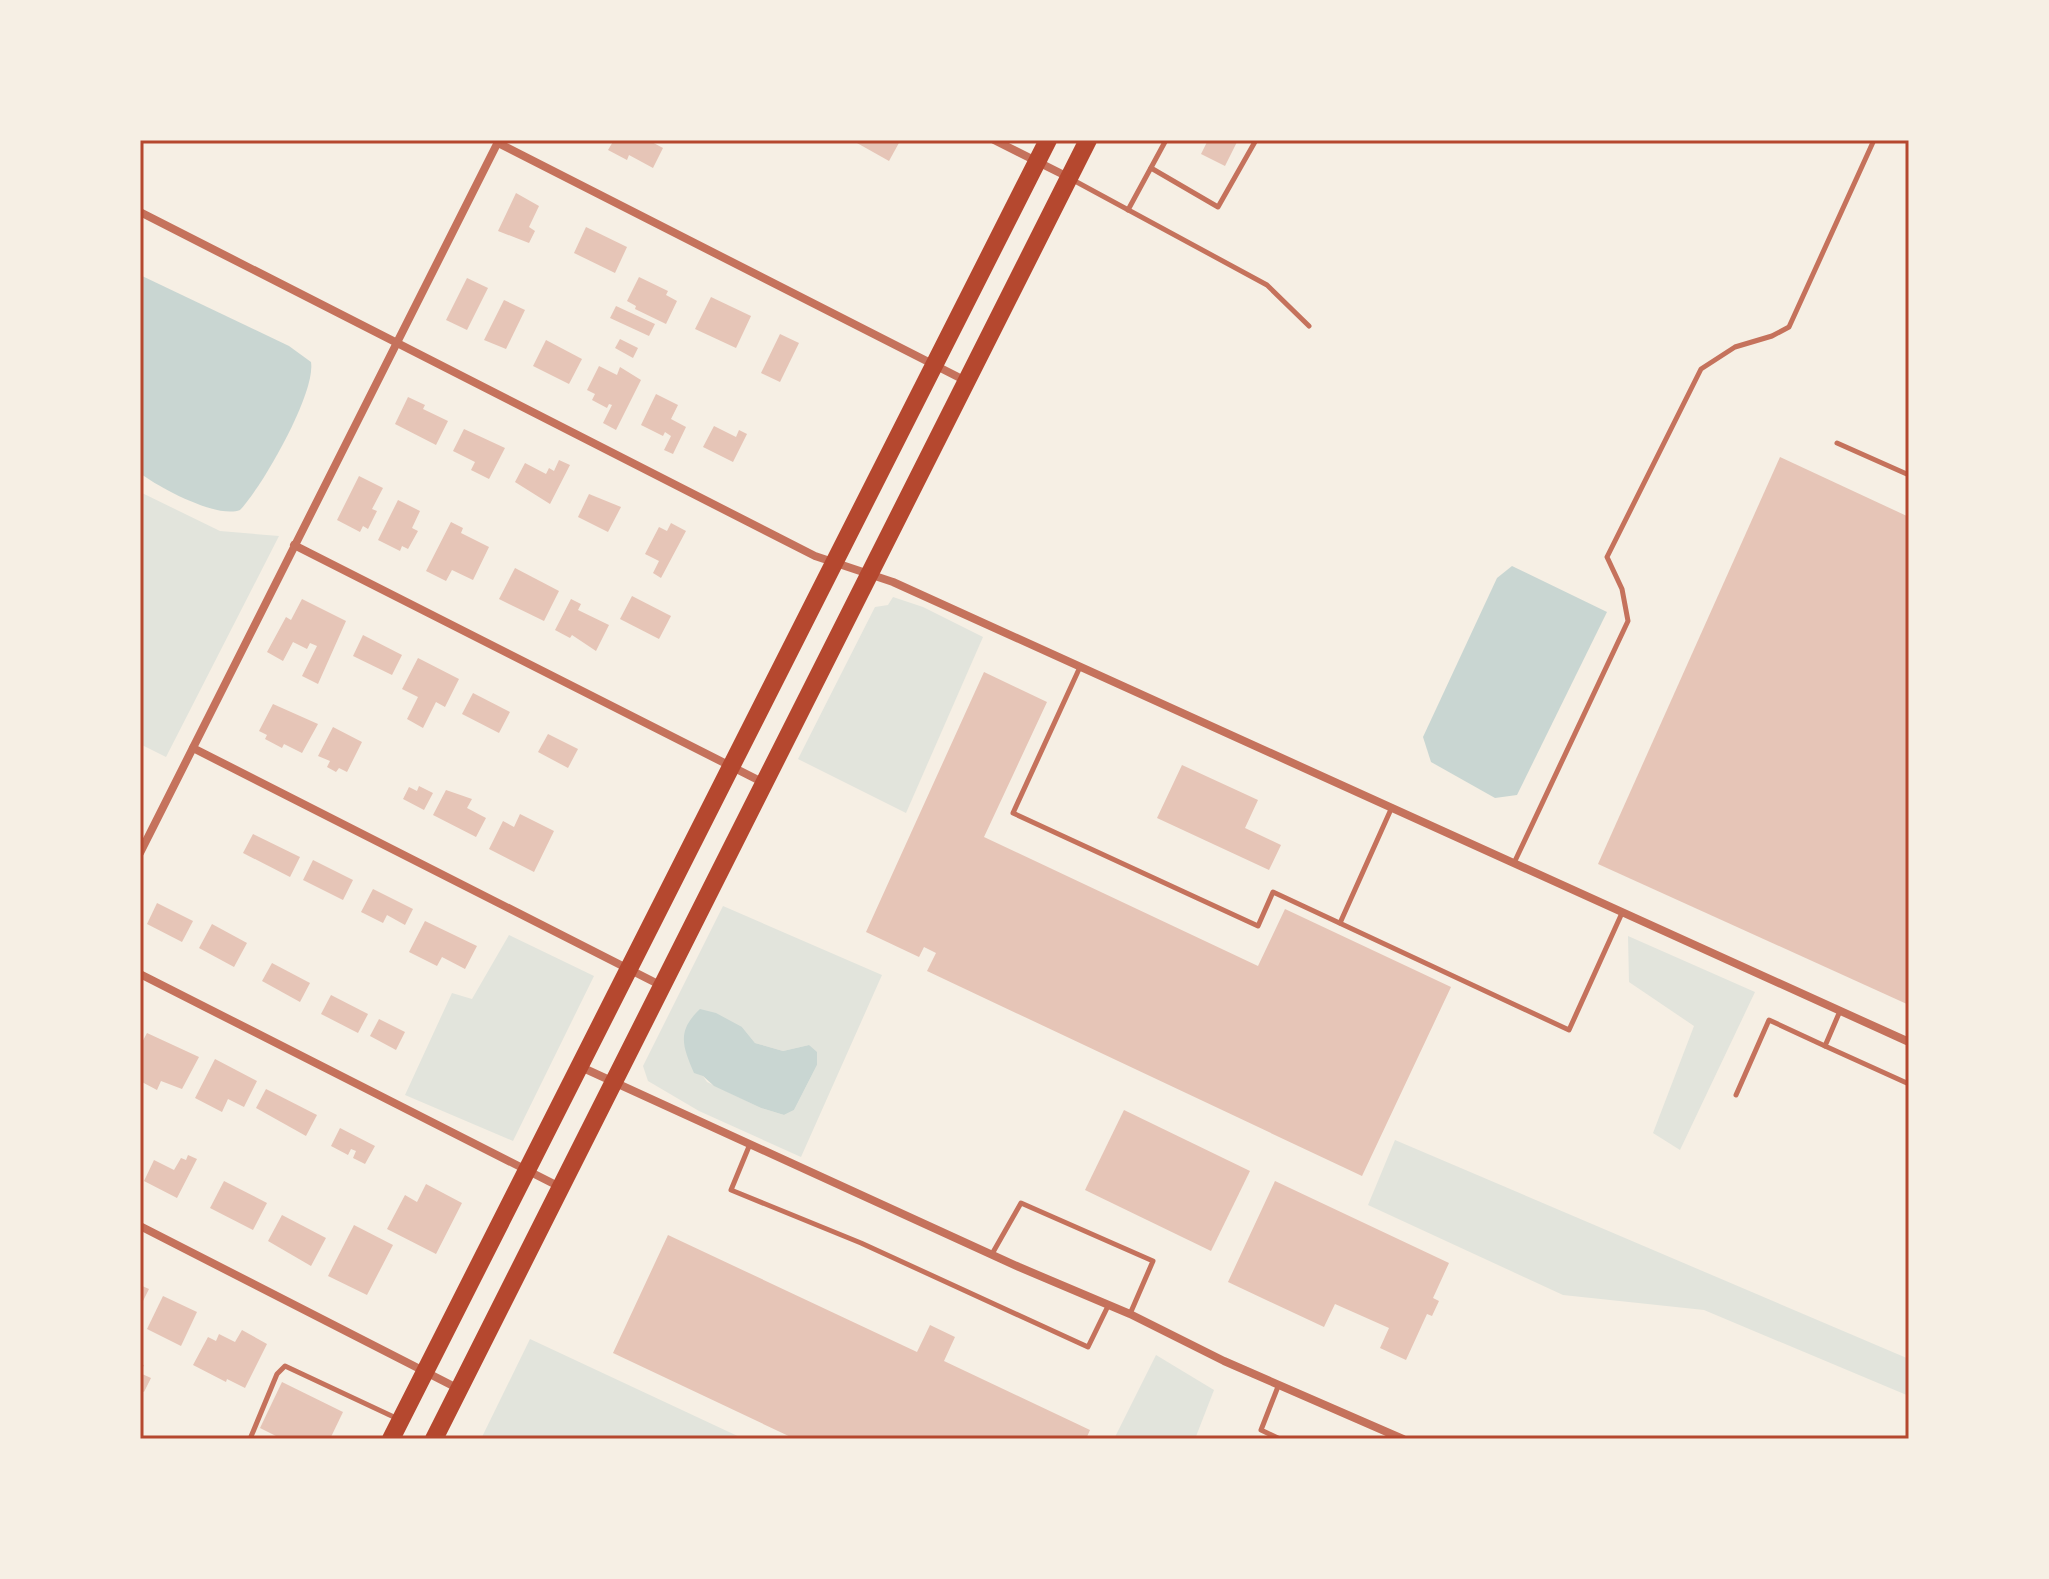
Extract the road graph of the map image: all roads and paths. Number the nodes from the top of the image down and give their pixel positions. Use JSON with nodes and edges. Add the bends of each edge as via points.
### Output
{"nodes":[{"id":1,"x":994,"y":140,"type":"edge"},
{"id":2,"x":1048,"y":140,"type":"edge"},
{"id":3,"x":1088,"y":140,"type":"edge"},
{"id":4,"x":1166,"y":140,"type":"edge"},
{"id":5,"x":1256,"y":140,"type":"edge"},
{"id":6,"x":1874,"y":140,"type":"edge"},
{"id":7,"x":499,"y":141,"type":"edge"},
{"id":8,"x":1037,"y":161,"type":"junction"},
{"id":9,"x":1151,"y":168,"type":"junction"},
{"id":10,"x":1069,"y":178,"type":"junction"},
{"id":11,"x":1128,"y":210,"type":"junction"},
{"id":12,"x":140,"y":212,"type":"edge"},
{"id":13,"x":1309,"y":326,"type":"dead end"},
{"id":14,"x":397,"y":345,"type":"junction"},
{"id":15,"x":935,"y":365,"type":"junction"},
{"id":16,"x":966,"y":381,"type":"junction"},
{"id":17,"x":1837,"y":443,"type":"dead end"},
{"id":18,"x":1909,"y":475,"type":"edge"},
{"id":19,"x":294,"y":545,"type":"junction"},
{"id":20,"x":835,"y":561,"type":"junction"},
{"id":21,"x":870,"y":573,"type":"junction"},
{"id":22,"x":1080,"y":667,"type":"junction"},
{"id":23,"x":193,"y":748,"type":"junction"},
{"id":24,"x":731,"y":766,"type":"junction"},
{"id":25,"x":764,"y":783,"type":"junction"},
{"id":26,"x":1392,"y":807,"type":"junction"},
{"id":27,"x":140,"y":853,"type":"edge"},
{"id":28,"x":1514,"y":863,"type":"junction"},
{"id":29,"x":1622,"y":912,"type":"junction"},
{"id":30,"x":1340,"y":923,"type":"junction"},
{"id":31,"x":629,"y":970,"type":"junction"},
{"id":32,"x":140,"y":974,"type":"edge"},
{"id":33,"x":662,"y":986,"type":"junction"},
{"id":34,"x":1841,"y":1011,"type":"junction"},
{"id":35,"x":1909,"y":1042,"type":"edge"},
{"id":36,"x":1825,"y":1046,"type":"junction"},
{"id":37,"x":580,"y":1066,"type":"junction"},
{"id":38,"x":614,"y":1082,"type":"junction"},
{"id":39,"x":1909,"y":1084,"type":"edge"},
{"id":40,"x":1736,"y":1095,"type":"dead end"},
{"id":41,"x":750,"y":1144,"type":"junction"},
{"id":42,"x":527,"y":1171,"type":"junction"},
{"id":43,"x":561,"y":1187,"type":"junction"},
{"id":44,"x":140,"y":1226,"type":"edge"},
{"id":45,"x":992,"y":1254,"type":"junction"},
{"id":46,"x":1108,"y":1305,"type":"junction"},
{"id":47,"x":1130,"y":1314,"type":"junction"},
{"id":48,"x":425,"y":1372,"type":"junction"},
{"id":49,"x":1279,"y":1384,"type":"junction"},
{"id":50,"x":459,"y":1389,"type":"junction"},
{"id":51,"x":401,"y":1420,"type":"junction"},
{"id":52,"x":250,"y":1439,"type":"edge"},
{"id":53,"x":391,"y":1439,"type":"edge"},
{"id":54,"x":434,"y":1439,"type":"edge"},
{"id":55,"x":1280,"y":1439,"type":"edge"},
{"id":56,"x":1403,"y":1439,"type":"edge"}],
"edges":[{"from":1,"to":8,"type":"street"},
{"from":2,"to":8,"type":"main road"},
{"from":3,"to":10,"type":"main road"},
{"from":4,"to":9,"type":"lane"},
{"from":5,"to":9,"type":"lane","via":[[1218,207]]},
{"from":6,"to":28,"type":"lane","via":[[1789,327],[1735,347],[1701,369],[1687,396],[1607,557],[1622,589],[1628,621]]},
{"from":7,"to":14,"type":"street"},
{"from":7,"to":15,"type":"street"},
{"from":8,"to":10,"type":"street"},
{"from":8,"to":15,"type":"main road"},
{"from":9,"to":11,"type":"lane"},
{"from":10,"to":11,"type":"lane"},
{"from":10,"to":16,"type":"main road"},
{"from":11,"to":13,"type":"lane","via":[[1267,285]]},
{"from":12,"to":14,"type":"street"},
{"from":14,"to":19,"type":"street"},
{"from":14,"to":20,"type":"street","via":[[815,556]]},
{"from":15,"to":16,"type":"street"},
{"from":15,"to":20,"type":"main road"},
{"from":16,"to":21,"type":"main road"},
{"from":17,"to":18,"type":"lane"},
{"from":19,"to":23,"type":"street"},
{"from":19,"to":24,"type":"street"},
{"from":20,"to":21,"type":"street"},
{"from":20,"to":24,"type":"main road"},
{"from":21,"to":22,"type":"street"},
{"from":21,"to":25,"type":"main road"},
{"from":22,"to":26,"type":"street"},
{"from":22,"to":30,"type":"lane","via":[[1013,813],[1258,926],[1273,892]]},
{"from":23,"to":27,"type":"street"},
{"from":23,"to":31,"type":"street"},
{"from":24,"to":25,"type":"street"},
{"from":24,"to":31,"type":"main road"},
{"from":25,"to":33,"type":"main road"},
{"from":26,"to":28,"type":"street"},
{"from":26,"to":30,"type":"lane"},
{"from":28,"to":29,"type":"street"},
{"from":29,"to":30,"type":"lane","via":[[1569,1030]]},
{"from":29,"to":34,"type":"street"},
{"from":31,"to":33,"type":"street"},
{"from":31,"to":37,"type":"main road"},
{"from":32,"to":42,"type":"street"},
{"from":33,"to":38,"type":"main road"},
{"from":34,"to":35,"type":"street"},
{"from":34,"to":36,"type":"lane"},
{"from":36,"to":39,"type":"lane"},
{"from":36,"to":40,"type":"lane","via":[[1769,1020]]},
{"from":37,"to":38,"type":"street"},
{"from":37,"to":42,"type":"main road"},
{"from":38,"to":41,"type":"street"},
{"from":38,"to":43,"type":"main road"},
{"from":41,"to":45,"type":"street"},
{"from":41,"to":46,"type":"lane","via":[[731,1190],[1088,1347]]},
{"from":42,"to":43,"type":"street"},
{"from":42,"to":48,"type":"main road"},
{"from":43,"to":50,"type":"main road"},
{"from":44,"to":48,"type":"street"},
{"from":45,"to":46,"type":"street"},
{"from":45,"to":47,"type":"lane","via":[[1021,1203],[1153,1261]]},
{"from":46,"to":47,"type":"street"},
{"from":47,"to":49,"type":"street"},
{"from":48,"to":50,"type":"street"},
{"from":48,"to":51,"type":"main road"},
{"from":49,"to":55,"type":"lane","via":[[1261,1430]]},
{"from":49,"to":56,"type":"street"},
{"from":50,"to":54,"type":"main road"},
{"from":51,"to":52,"type":"lane","via":[[285,1366]]},
{"from":51,"to":53,"type":"main road"}]}
